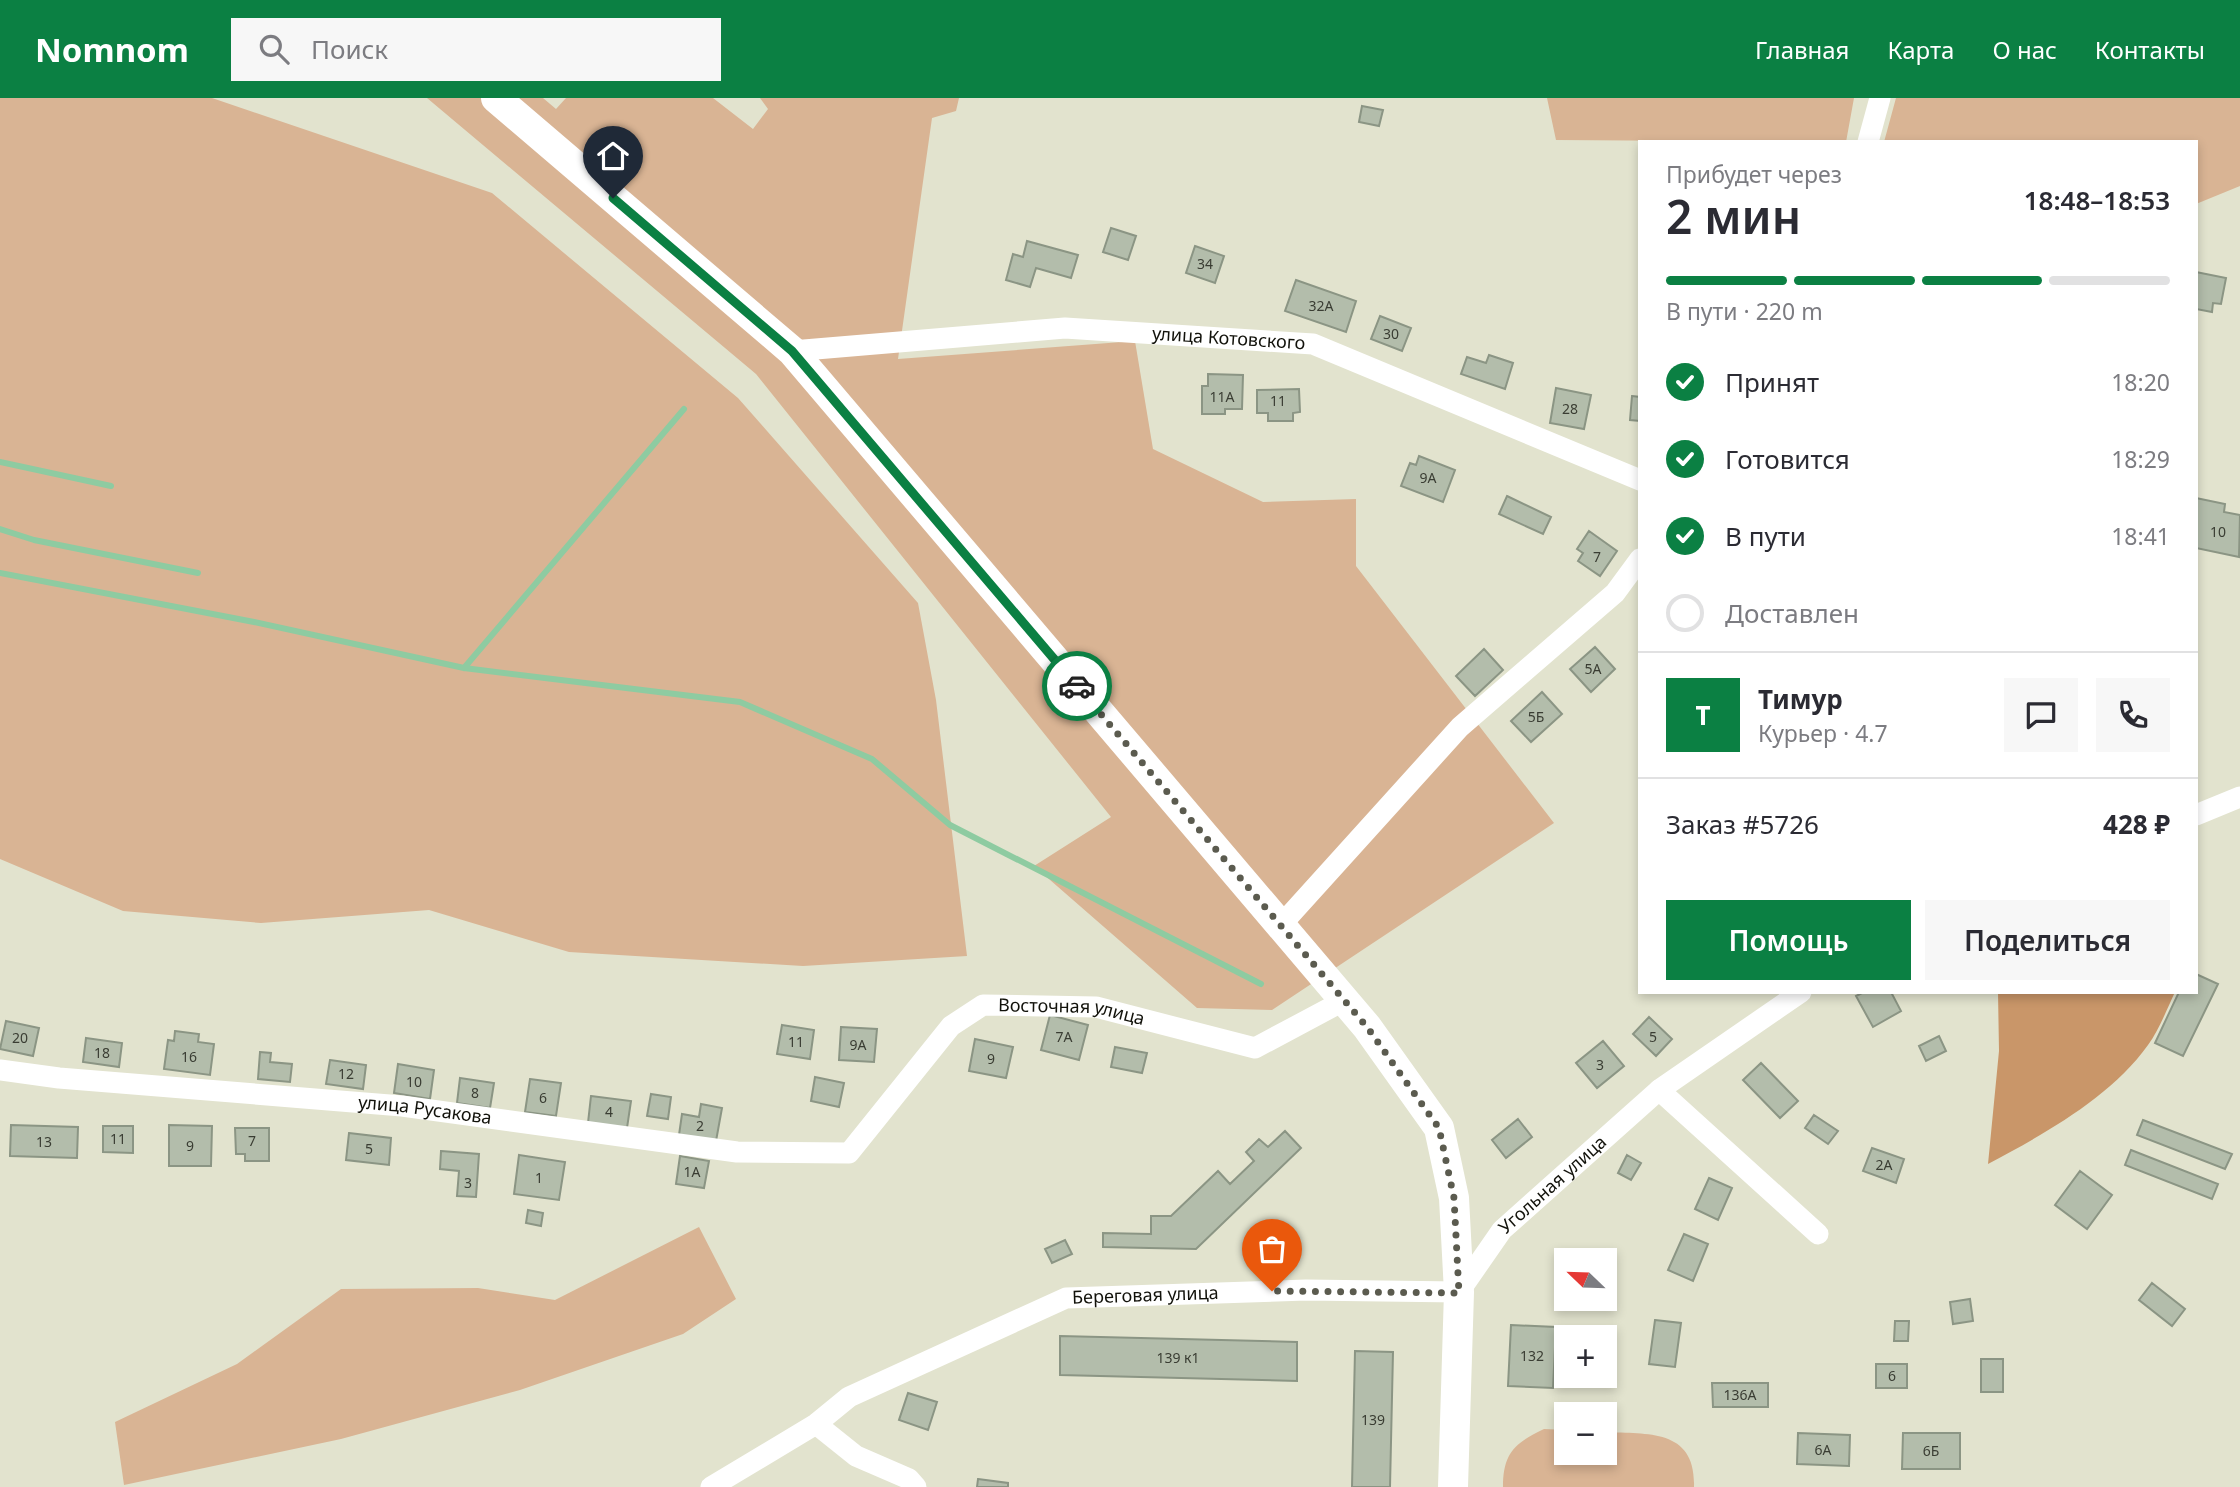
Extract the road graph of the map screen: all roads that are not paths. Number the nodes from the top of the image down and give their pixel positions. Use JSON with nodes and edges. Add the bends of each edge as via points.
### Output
{"nodes":[{"id":1,"x":496,"y":98,"type":"edge"},
{"id":2,"x":1880,"y":98,"type":"edge"},
{"id":3,"x":1869,"y":140,"type":"edge"},
{"id":4,"x":792,"y":351,"type":"junction"},
{"id":5,"x":1638,"y":479,"type":"edge"},
{"id":6,"x":1638,"y":562,"type":"edge"},
{"id":7,"x":2240,"y":797,"type":"edge"},
{"id":8,"x":2198,"y":814,"type":"edge"},
{"id":9,"x":1281,"y":925,"type":"junction"},
{"id":10,"x":1798,"y":994,"type":"edge"},
{"id":11,"x":1345,"y":1000,"type":"junction"},
{"id":12,"x":0,"y":1069,"type":"edge"},
{"id":13,"x":1659,"y":1090,"type":"junction"},
{"id":14,"x":849,"y":1153,"type":"joint"},
{"id":15,"x":1818,"y":1234,"type":"dead end"},
{"id":16,"x":1459,"y":1293,"type":"junction"},
{"id":17,"x":816,"y":1424,"type":"junction"},
{"id":18,"x":711,"y":1487,"type":"edge"},
{"id":19,"x":916,"y":1487,"type":"edge"},
{"id":20,"x":1453,"y":1487,"type":"edge"}],
"edges":[{"from":1,"to":4,"type":"main road"},
{"from":2,"to":3,"type":"street"},
{"from":4,"to":5,"type":"street","name":"улица Котовского","via":[[1065,328],[1313,344]]},
{"from":4,"to":9,"type":"main road"},
{"from":6,"to":9,"type":"street","via":[[1615,593],[1460,727]]},
{"from":7,"to":8,"type":"street"},
{"from":9,"to":11,"type":"main road"},
{"from":10,"to":13,"type":"street","name":"Угольная улица"},
{"from":11,"to":14,"type":"street","name":"Восточная улица","via":[[1255,1048],[1096,1007],[983,1005],[951,1026]]},
{"from":11,"to":16,"type":"main road","via":[[1439,1128],[1454,1198]]},
{"from":12,"to":14,"type":"street","name":"улица Русакова","via":[[59,1078],[402,1106],[737,1152]]},
{"from":13,"to":15,"type":"street"},
{"from":13,"to":16,"type":"street","name":"Угольная улица","via":[[1502,1230]]},
{"from":16,"to":17,"type":"street","name":"Береговая улица","via":[[1306,1290],[1066,1298],[849,1397]]},
{"from":16,"to":20,"type":"main road"},
{"from":17,"to":18,"type":"street","name":"Береговая улица"},
{"from":17,"to":19,"type":"street","via":[[856,1456],[909,1479]]}]}
